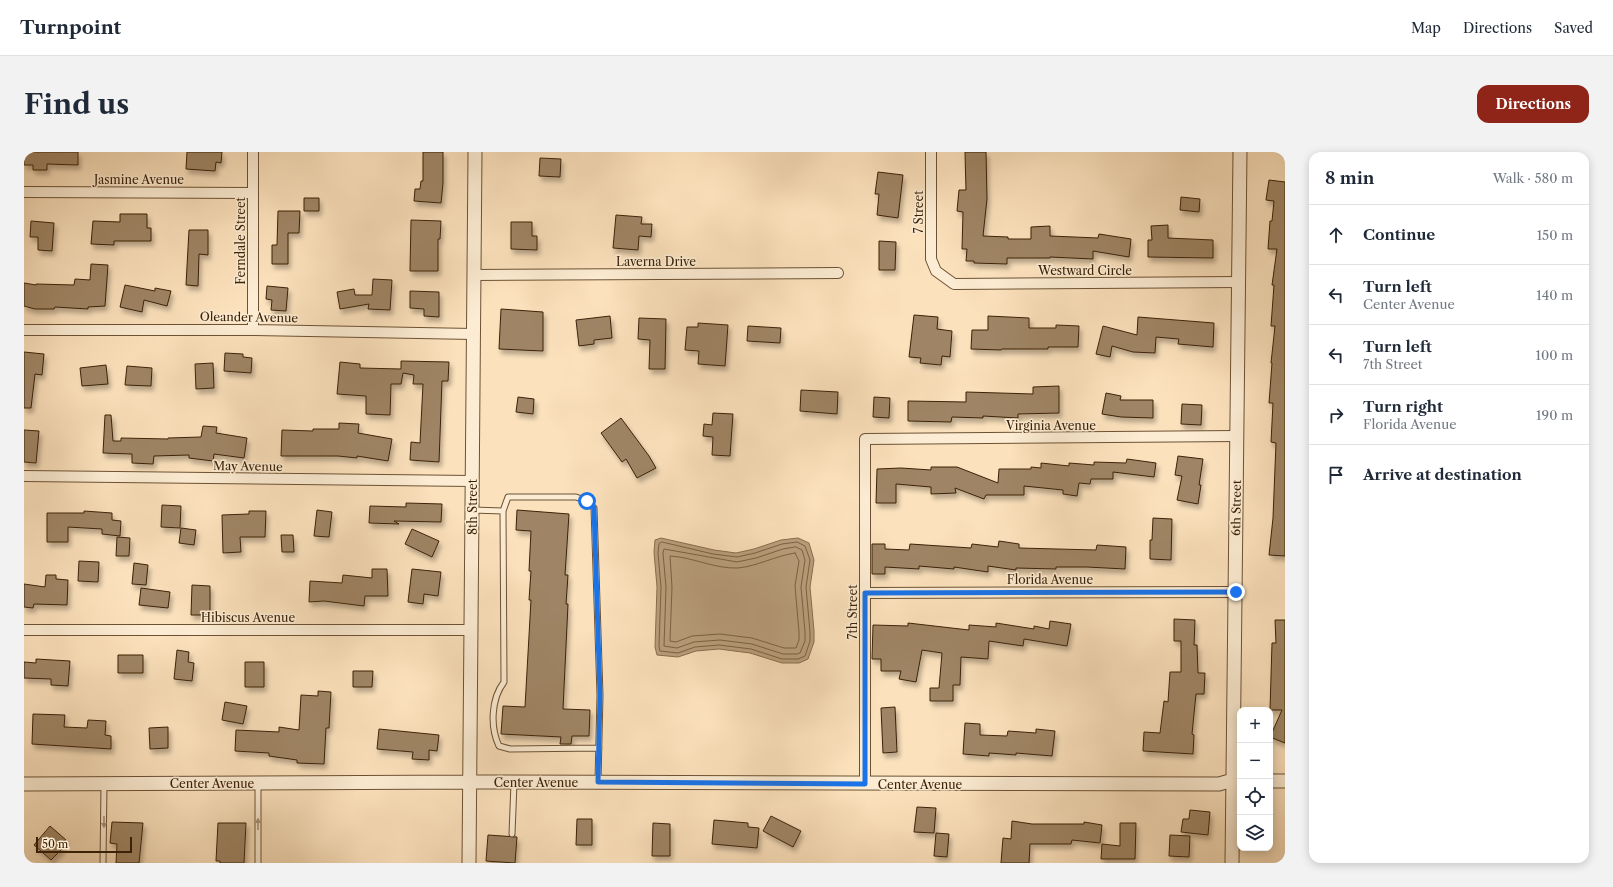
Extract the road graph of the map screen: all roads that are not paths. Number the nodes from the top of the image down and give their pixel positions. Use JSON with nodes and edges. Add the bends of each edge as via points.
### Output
{"nodes":[{"id":1,"x":254,"y":152,"type":"edge"},
{"id":2,"x":475,"y":152,"type":"edge"},
{"id":3,"x":931,"y":152,"type":"edge"},
{"id":4,"x":1240,"y":152,"type":"edge"},
{"id":5,"x":24,"y":192,"type":"edge"},
{"id":6,"x":253,"y":193,"type":"junction"},
{"id":7,"x":936,"y":271,"type":"joint"},
{"id":8,"x":838,"y":273,"type":"dead end"},
{"id":9,"x":474,"y":275,"type":"junction"},
{"id":10,"x":1239,"y":282,"type":"junction"},
{"id":11,"x":24,"y":330,"type":"edge"},
{"id":12,"x":253,"y":330,"type":"junction"},
{"id":13,"x":474,"y":334,"type":"junction"},
{"id":14,"x":1237,"y":436,"type":"junction"},
{"id":15,"x":865,"y":439,"type":"joint"},
{"id":16,"x":24,"y":476,"type":"edge"},
{"id":17,"x":472,"y":481,"type":"junction"},
{"id":18,"x":472,"y":510,"type":"junction"},
{"id":19,"x":503,"y":511,"type":"junction"},
{"id":20,"x":1236,"y":592,"type":"junction"},
{"id":21,"x":865,"y":593,"type":"junction"},
{"id":22,"x":24,"y":630,"type":"edge"},
{"id":23,"x":471,"y":630,"type":"junction"},
{"id":24,"x":599,"y":748,"type":"junction"},
{"id":25,"x":1237,"y":780,"type":"edge"},
{"id":26,"x":1273,"y":781,"type":"edge"},
{"id":27,"x":1285,"y":781,"type":"edge"},
{"id":28,"x":470,"y":782,"type":"junction"},
{"id":29,"x":514,"y":782,"type":"junction"},
{"id":30,"x":598,"y":782,"type":"junction"},
{"id":31,"x":258,"y":783,"type":"junction"},
{"id":32,"x":24,"y":784,"type":"edge"},
{"id":33,"x":104,"y":784,"type":"junction"},
{"id":34,"x":865,"y":784,"type":"junction"},
{"id":35,"x":512,"y":834,"type":"dead end"},
{"id":36,"x":103,"y":863,"type":"edge"},
{"id":37,"x":258,"y":863,"type":"edge"},
{"id":38,"x":469,"y":863,"type":"edge"},
{"id":39,"x":1232,"y":863,"type":"edge"}],
"edges":[{"from":1,"to":6,"type":"street","name":"Ferndale Street"},
{"from":2,"to":9,"type":"street","name":"8th Street"},
{"from":3,"to":7,"type":"street","name":"7 Street","via":[[931,259]]},
{"from":4,"to":10,"type":"street","name":"6th Street"},
{"from":5,"to":6,"type":"street","name":"Jasmine Avenue"},
{"from":6,"to":12,"type":"street","name":"Ferndale Street"},
{"from":7,"to":10,"type":"street","name":"Westward Circle","via":[[954,284]]},
{"from":8,"to":9,"type":"street","name":"Laverna Drive"},
{"from":9,"to":13,"type":"street","name":"8th Street"},
{"from":10,"to":14,"type":"street","name":"6th Street"},
{"from":11,"to":12,"type":"street","name":"Oleander Avenue"},
{"from":12,"to":13,"type":"street","name":"Oleander Avenue"},
{"from":13,"to":17,"type":"street","name":"8th Street"},
{"from":14,"to":15,"type":"street","name":"Virginia Avenue"},
{"from":14,"to":20,"type":"street","name":"6th Street"},
{"from":15,"to":21,"type":"street","name":"7th Street"},
{"from":16,"to":17,"type":"street","name":"May Avenue"},
{"from":17,"to":18,"type":"street","name":"8th Street"},
{"from":18,"to":19,"type":"lane"},
{"from":18,"to":23,"type":"street","name":"8th Street"},
{"from":19,"to":24,"type":"lane","via":[[504,682],[498,689],[494,703],[495,737],[499,746],[510,749]]},
{"from":19,"to":24,"type":"lane","via":[[508,497],[576,497],[587,501],[594,508],[600,695]]},
{"from":20,"to":21,"type":"street","name":"Florida Avenue"},
{"from":20,"to":25,"type":"street","name":"6th Street"},
{"from":21,"to":34,"type":"street","name":"7th Street"},
{"from":22,"to":23,"type":"street","name":"Hibiscus Avenue"},
{"from":23,"to":28,"type":"street","name":"8th Street"},
{"from":24,"to":30,"type":"lane"},
{"from":25,"to":34,"type":"street","name":"Center Avenue","via":[[1218,784]]},
{"from":25,"to":39,"type":"street","name":"6th Street"},
{"from":26,"to":27,"type":"street"},
{"from":28,"to":29,"type":"street","name":"Center Avenue"},
{"from":28,"to":31,"type":"street","name":"Center Avenue"},
{"from":28,"to":38,"type":"street","name":"8th Street"},
{"from":29,"to":30,"type":"street","name":"Center Avenue"},
{"from":29,"to":35,"type":"lane"},
{"from":30,"to":34,"type":"street","name":"Center Avenue"},
{"from":31,"to":33,"type":"street","name":"Center Avenue"},
{"from":37,"to":31,"type":"lane","one_way":true},
{"from":32,"to":33,"type":"street","name":"Center Avenue"},
{"from":33,"to":36,"type":"lane","one_way":true}]}
